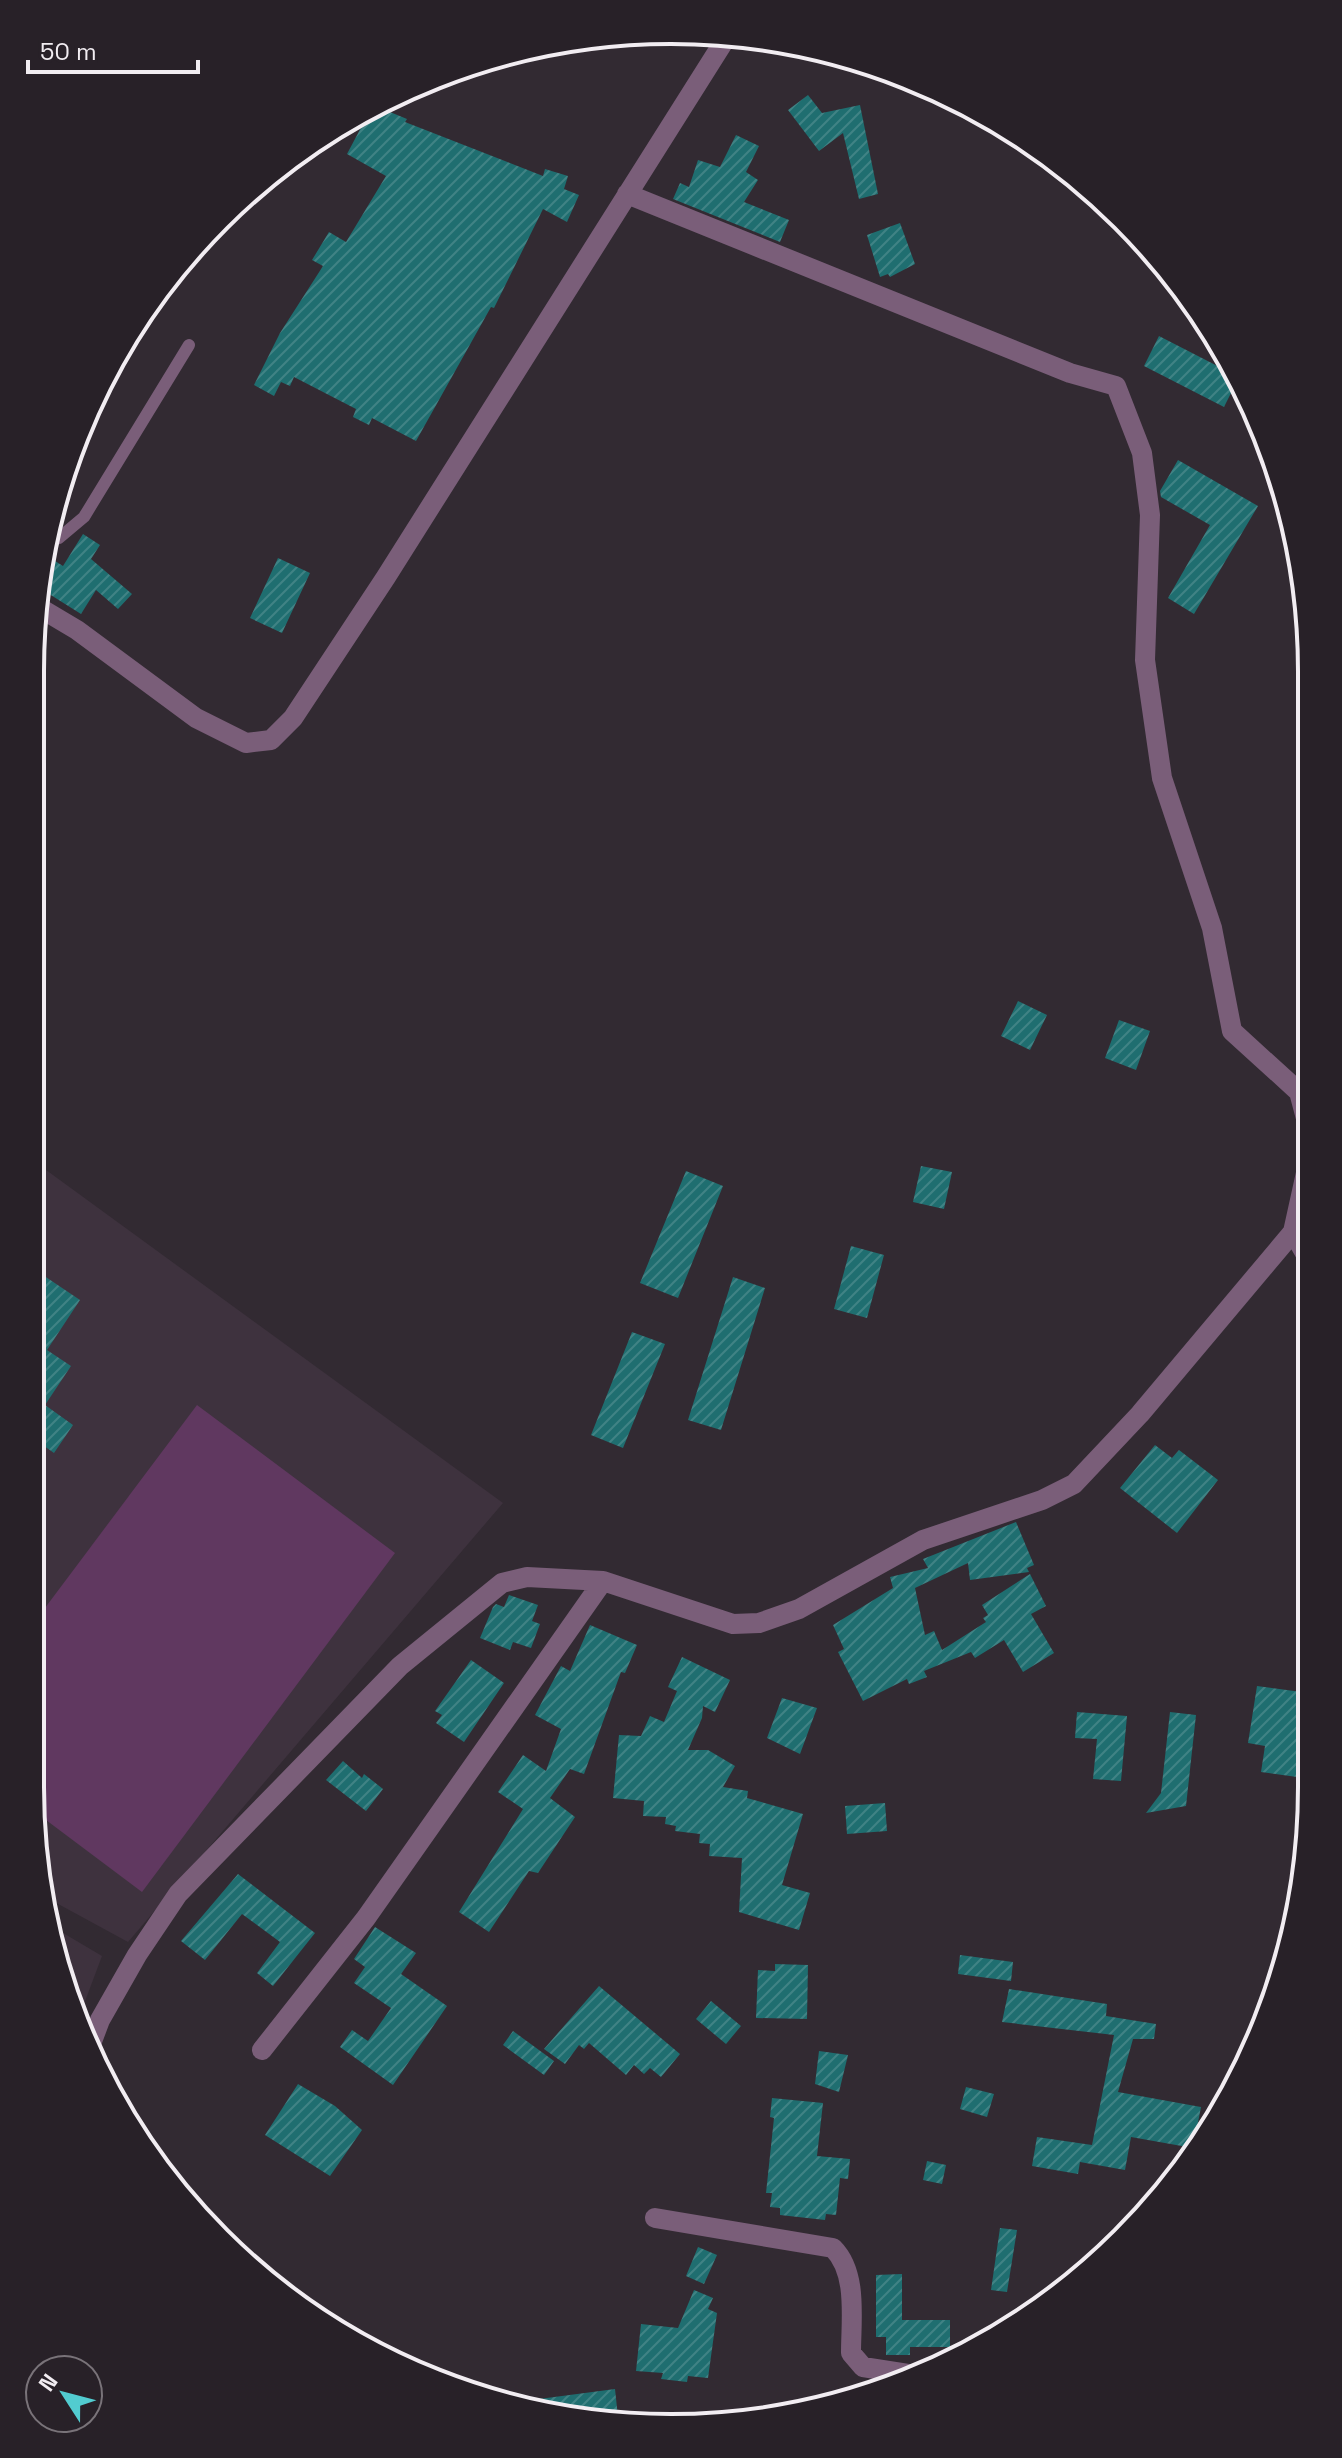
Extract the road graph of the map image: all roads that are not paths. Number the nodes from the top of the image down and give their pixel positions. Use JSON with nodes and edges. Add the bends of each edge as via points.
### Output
{"nodes":[{"id":1,"x":721,"y":46,"type":"edge"},
{"id":2,"x":627,"y":194,"type":"junction"},
{"id":3,"x":189,"y":345,"type":"dead end"},
{"id":4,"x":58,"y":538,"type":"edge"},
{"id":5,"x":47,"y":612,"type":"edge"},
{"id":6,"x":1298,"y":1091,"type":"edge"},
{"id":7,"x":1298,"y":1209,"type":"edge"},
{"id":8,"x":1298,"y":1225,"type":"edge"},
{"id":9,"x":1293,"y":1232,"type":"junction"},
{"id":10,"x":1298,"y":1241,"type":"edge"},
{"id":11,"x":603,"y":1581,"type":"junction"},
{"id":12,"x":95,"y":2033,"type":"edge"},
{"id":13,"x":262,"y":2050,"type":"dead end"},
{"id":14,"x":655,"y":2218,"type":"dead end"},
{"id":15,"x":896,"y":2372,"type":"edge"}],
"edges":[{"from":1,"to":2,"type":"street"},
{"from":2,"to":5,"type":"street","via":[[386,577],[293,718],[271,740],[246,743],[196,718]]},
{"from":2,"to":6,"type":"street","via":[[1070,373],[1116,386],[1142,453],[1150,515],[1145,660],[1162,778],[1212,928],[1232,1031]]},
{"from":3,"to":4,"type":"lane","via":[[84,517]]},
{"from":7,"to":9,"type":"street"},
{"from":8,"to":9,"type":"street"},
{"from":9,"to":10,"type":"street"},
{"from":9,"to":11,"type":"street","via":[[1074,1484],[923,1540],[799,1609],[759,1623],[733,1624]]},
{"from":11,"to":12,"type":"street","via":[[527,1577],[502,1583],[400,1666],[178,1894],[137,1955]]},
{"from":11,"to":13,"type":"street","via":[[366,1918]]},
{"from":14,"to":15,"type":"street","via":[[833,2248],[846,2261],[851,2353],[863,2367]]}]}
